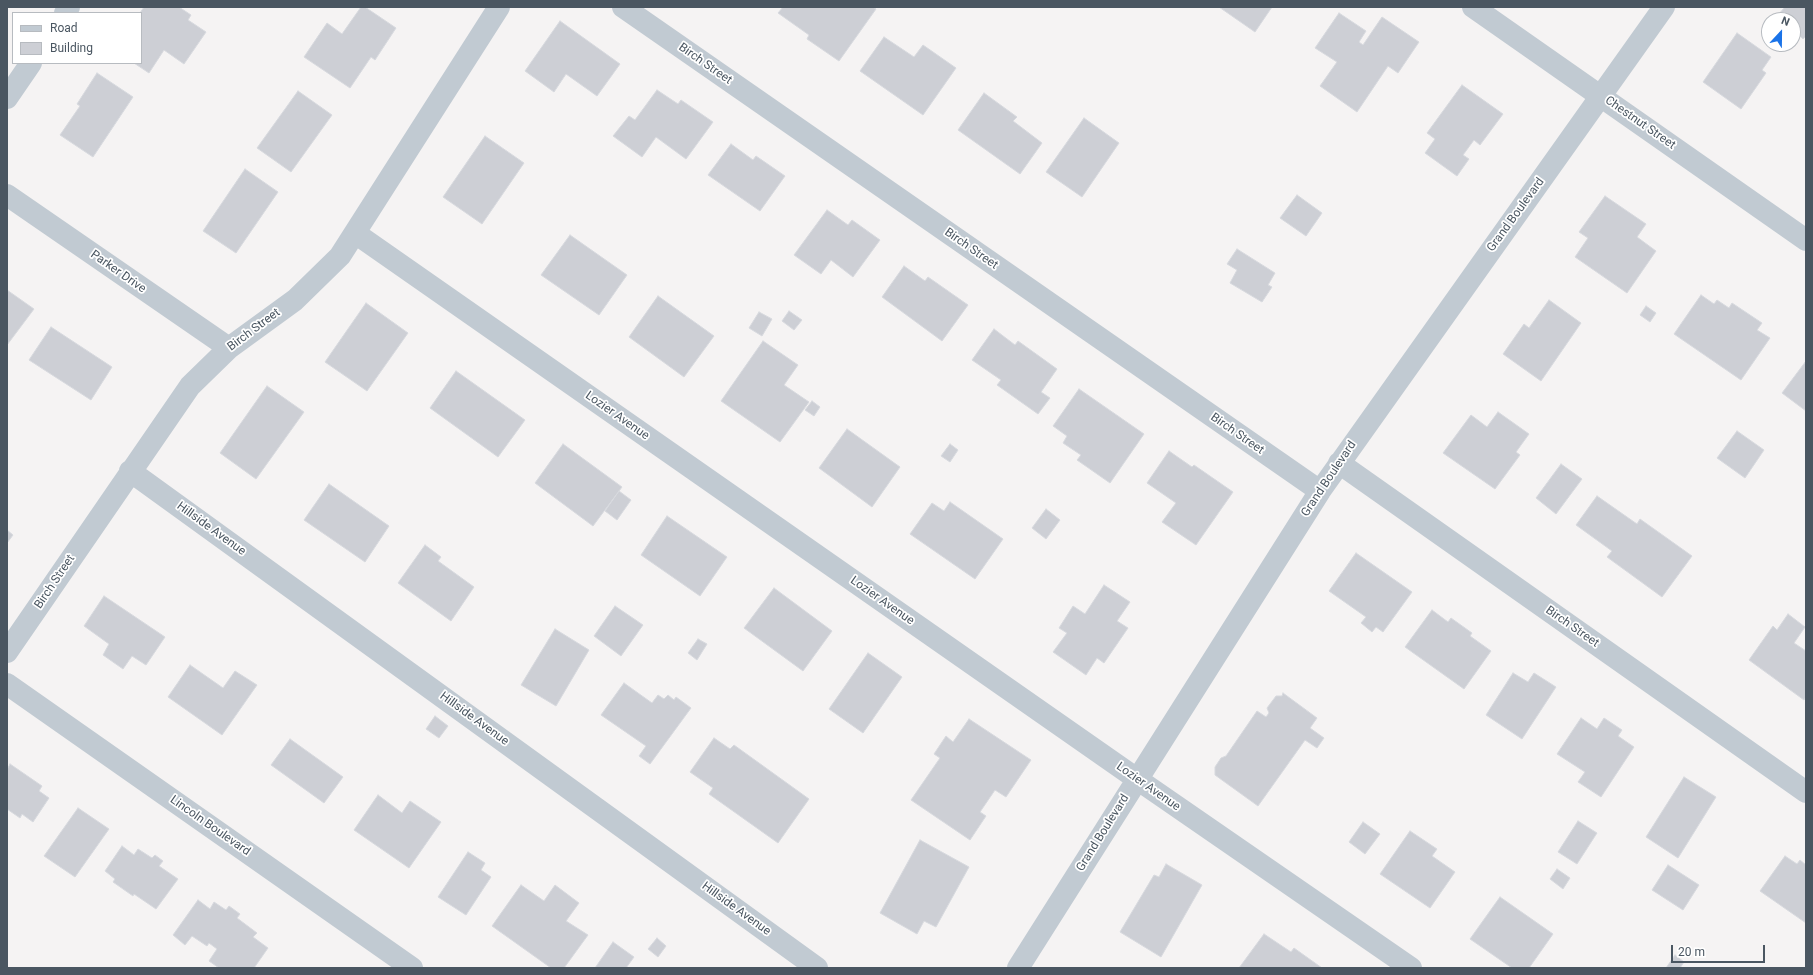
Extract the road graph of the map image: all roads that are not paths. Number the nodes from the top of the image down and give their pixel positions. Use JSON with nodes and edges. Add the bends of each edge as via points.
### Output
{"nodes":[{"id":1,"x":499,"y":7,"type":"edge"},
{"id":2,"x":623,"y":7,"type":"edge"},
{"id":3,"x":1473,"y":7,"type":"edge"},
{"id":4,"x":1664,"y":7,"type":"edge"},
{"id":5,"x":30,"y":64,"type":"edge"},
{"id":6,"x":1601,"y":96,"type":"junction"},
{"id":7,"x":7,"y":98,"type":"edge"},
{"id":8,"x":7,"y":195,"type":"edge"},
{"id":9,"x":355,"y":233,"type":"junction"},
{"id":10,"x":1806,"y":240,"type":"edge"},
{"id":11,"x":229,"y":348,"type":"junction"},
{"id":12,"x":1339,"y":463,"type":"junction"},
{"id":13,"x":130,"y":471,"type":"junction"},
{"id":14,"x":1320,"y":491,"type":"junction"},
{"id":15,"x":7,"y":652,"type":"edge"},
{"id":16,"x":7,"y":684,"type":"edge"},
{"id":17,"x":1137,"y":779,"type":"junction"},
{"id":18,"x":1806,"y":792,"type":"edge"},
{"id":19,"x":412,"y":968,"type":"edge"},
{"id":20,"x":817,"y":968,"type":"edge"},
{"id":21,"x":1018,"y":968,"type":"edge"},
{"id":22,"x":1411,"y":968,"type":"edge"}],
"edges":[{"from":1,"to":9,"type":"street","name":"Birch Street"},
{"from":2,"to":14,"type":"street","name":"Birch Street"},
{"from":3,"to":6,"type":"street","name":"Chestnut Street"},
{"from":4,"to":6,"type":"street","name":"Grand Boulevard"},
{"from":5,"to":7,"type":"street"},
{"from":6,"to":10,"type":"street","name":"Chestnut Street"},
{"from":6,"to":12,"type":"street","name":"Grand Boulevard"},
{"from":8,"to":11,"type":"street","name":"Parker Drive"},
{"from":9,"to":11,"type":"street","name":"Birch Street","via":[[340,256],[295,300]]},
{"from":9,"to":17,"type":"street","name":"Lozier Avenue"},
{"from":11,"to":13,"type":"street","name":"Birch Street","via":[[190,386]]},
{"from":12,"to":14,"type":"street","name":"Grand Boulevard"},
{"from":12,"to":18,"type":"street","name":"Birch Street"},
{"from":13,"to":15,"type":"street","name":"Birch Street"},
{"from":13,"to":20,"type":"street","name":"Hillside Avenue"},
{"from":14,"to":17,"type":"street","name":"Grand Boulevard"},
{"from":16,"to":19,"type":"street","name":"Lincoln Boulevard"},
{"from":17,"to":21,"type":"street","name":"Grand Boulevard"},
{"from":17,"to":22,"type":"street","name":"Lozier Avenue"}]}
